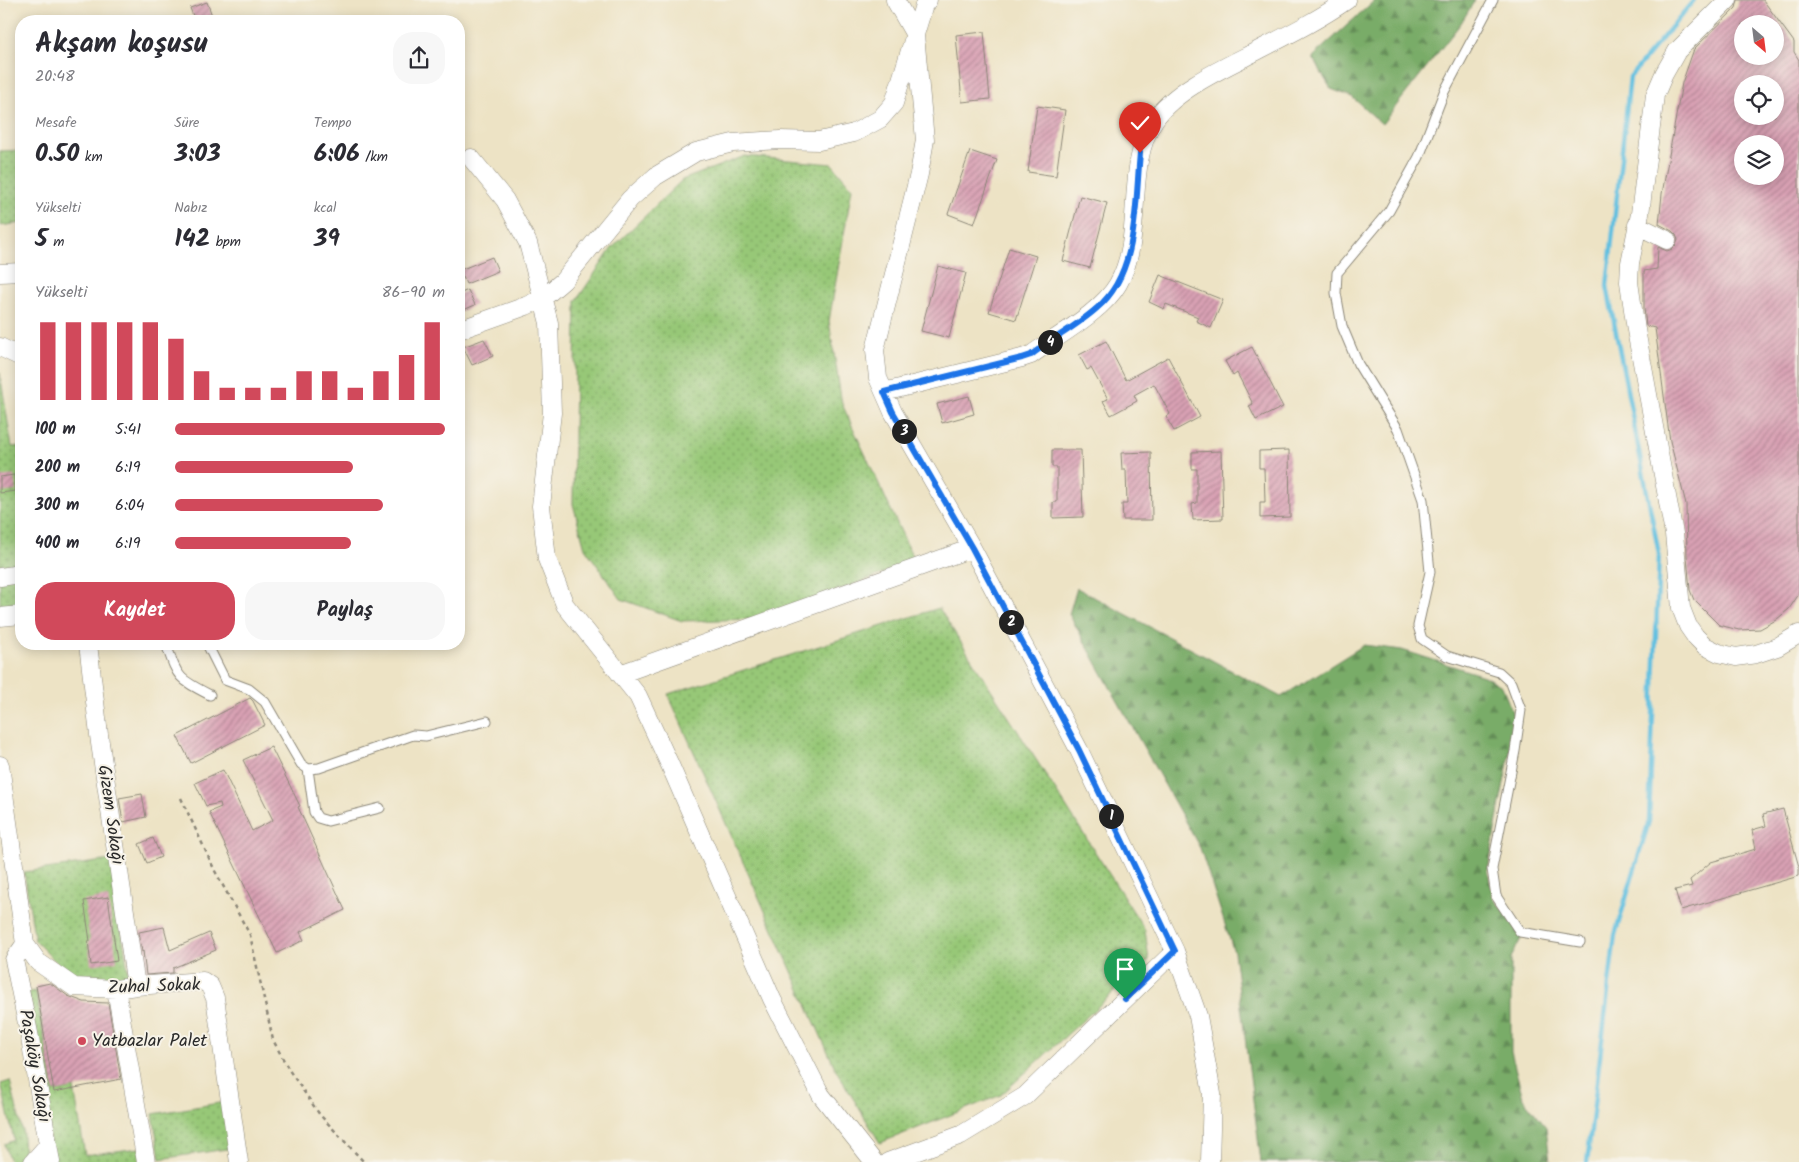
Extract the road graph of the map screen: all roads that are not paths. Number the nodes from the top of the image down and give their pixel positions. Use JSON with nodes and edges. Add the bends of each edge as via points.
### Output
{"nodes":[{"id":1,"x":895,"y":0,"type":"edge"},
{"id":2,"x":928,"y":0,"type":"edge"},
{"id":3,"x":1347,"y":0,"type":"edge"},
{"id":4,"x":1493,"y":0,"type":"edge"},
{"id":5,"x":1728,"y":0,"type":"edge"},
{"id":6,"x":915,"y":35,"type":"junction"},
{"id":7,"x":471,"y":158,"type":"dead end"},
{"id":8,"x":1637,"y":225,"type":"junction"},
{"id":9,"x":1667,"y":240,"type":"dead end"},
{"id":10,"x":15,"y":272,"type":"edge"},
{"id":11,"x":0,"y":273,"type":"edge"},
{"id":12,"x":543,"y":298,"type":"junction"},
{"id":13,"x":465,"y":328,"type":"edge"},
{"id":14,"x":0,"y":347,"type":"edge"},
{"id":15,"x":15,"y":354,"type":"edge"},
{"id":16,"x":884,"y":392,"type":"junction"},
{"id":17,"x":972,"y":548,"type":"junction"},
{"id":18,"x":15,"y":575,"type":"edge"},
{"id":19,"x":0,"y":577,"type":"edge"},
{"id":20,"x":15,"y":616,"type":"edge"},
{"id":21,"x":0,"y":617,"type":"edge"},
{"id":22,"x":1799,"y":634,"type":"edge"},
{"id":23,"x":89,"y":650,"type":"edge"},
{"id":24,"x":168,"y":650,"type":"edge"},
{"id":25,"x":210,"y":650,"type":"edge"},
{"id":26,"x":620,"y":674,"type":"junction"},
{"id":27,"x":210,"y":695,"type":"dead end"},
{"id":28,"x":487,"y":721,"type":"dead end"},
{"id":29,"x":0,"y":765,"type":"edge"},
{"id":30,"x":308,"y":769,"type":"junction"},
{"id":31,"x":380,"y":808,"type":"dead end"},
{"id":32,"x":1580,"y":942,"type":"dead end"},
{"id":33,"x":25,"y":944,"type":"junction"},
{"id":34,"x":1175,"y":951,"type":"junction"},
{"id":35,"x":136,"y":986,"type":"junction"},
{"id":36,"x":116,"y":989,"type":"junction"},
{"id":37,"x":49,"y":1153,"type":"edge"},
{"id":38,"x":33,"y":1162,"type":"edge"},
{"id":39,"x":146,"y":1162,"type":"edge"},
{"id":40,"x":240,"y":1162,"type":"edge"},
{"id":41,"x":874,"y":1162,"type":"edge"},
{"id":42,"x":888,"y":1162,"type":"edge"},
{"id":43,"x":1210,"y":1162,"type":"edge"}],
"edges":[{"from":1,"to":6,"type":"street"},
{"from":2,"to":6,"type":"street"},
{"from":3,"to":16,"type":"street","via":[[1215,72],[1179,95],[1155,119],[1140,153],[1126,266],[1118,285],[1098,308],[1031,355]]},
{"from":4,"to":32,"type":"lane","via":[[1444,92],[1420,157],[1389,211],[1337,273],[1336,293],[1342,326],[1358,364],[1398,429],[1423,500],[1430,572],[1418,626],[1422,640],[1447,656],[1499,672],[1511,683],[1521,710],[1492,870],[1496,896],[1520,932]]},
{"from":5,"to":8,"type":"street","via":[[1677,51],[1658,88]]},
{"from":6,"to":12,"type":"street","via":[[894,103],[880,119],[854,133],[819,141],[733,143],[696,152],[656,176],[630,199],[563,281]]},
{"from":6,"to":16,"type":"street","via":[[925,140],[875,350],[878,378]]},
{"from":7,"to":12,"type":"street","via":[[505,200],[528,243]]},
{"from":8,"to":9,"type":"street"},
{"from":8,"to":22,"type":"street","via":[[1629,282],[1674,534],[1681,608],[1688,626],[1706,646],[1736,658],[1776,647]]},
{"from":10,"to":11,"type":"street"},
{"from":12,"to":13,"type":"street"},
{"from":12,"to":26,"type":"street","via":[[550,324],[552,414],[541,506],[547,559],[565,605]]},
{"from":14,"to":15,"type":"street"},
{"from":16,"to":17,"type":"street"},
{"from":17,"to":26,"type":"street"},
{"from":17,"to":34,"type":"street","via":[[1079,750]]},
{"from":18,"to":19,"type":"street"},
{"from":20,"to":21,"type":"street"},
{"from":23,"to":35,"type":"street","name":"Gizem Sokağı"},
{"from":24,"to":27,"type":"lane","via":[[176,673]]},
{"from":25,"to":30,"type":"lane","via":[[225,680],[249,690],[265,702],[301,764]]},
{"from":26,"to":41,"type":"street","via":[[638,696],[772,999],[821,1095]]},
{"from":28,"to":30,"type":"lane","via":[[426,736],[413,735]]},
{"from":29,"to":33,"type":"street"},
{"from":30,"to":31,"type":"lane","via":[[314,812],[318,818],[328,822]]},
{"from":33,"to":36,"type":"street","name":"Zuhal Sokak","via":[[38,962],[74,987]]},
{"from":33,"to":37,"type":"street","name":"Paşaköy Sokağı","via":[[14,960]]},
{"from":34,"to":42,"type":"street","via":[[1025,1096],[961,1135]]},
{"from":34,"to":43,"type":"street","via":[[1198,1016],[1212,1094]]},
{"from":35,"to":36,"type":"street","name":"Zuhal Sokak"},
{"from":35,"to":40,"type":"street","name":"Zuhal Sokak","via":[[203,981],[210,986],[215,998]]},
{"from":36,"to":39,"type":"street"},
{"from":37,"to":38,"type":"street"}]}
